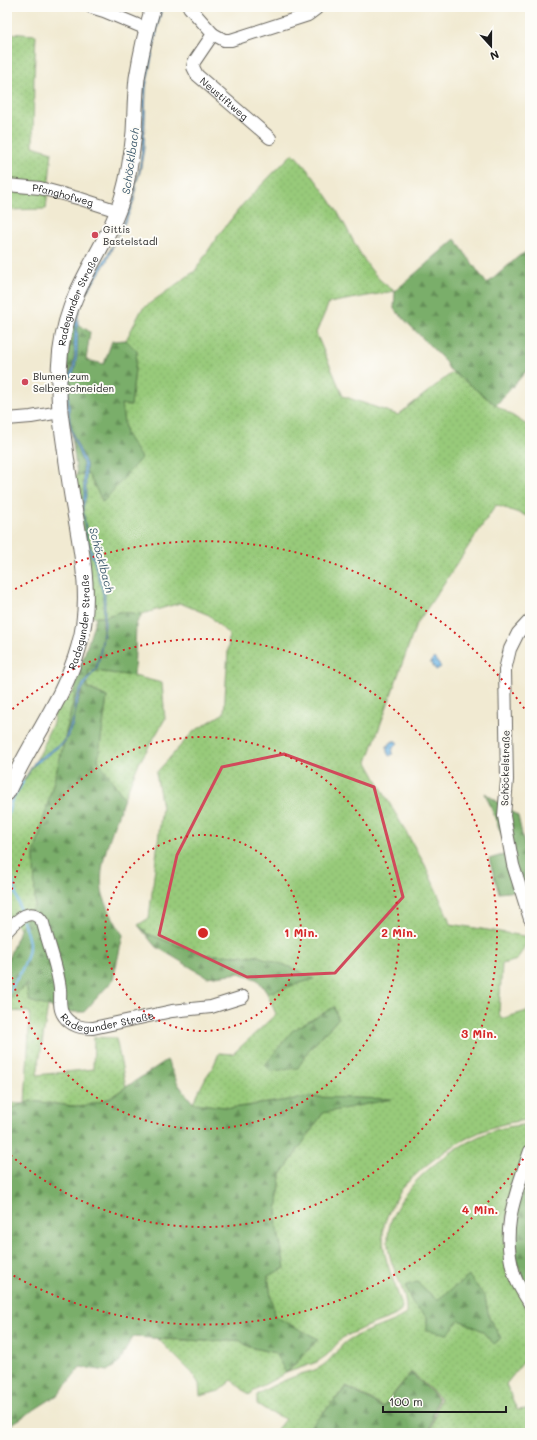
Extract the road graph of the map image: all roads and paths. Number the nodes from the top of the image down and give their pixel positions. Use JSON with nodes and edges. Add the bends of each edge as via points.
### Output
{"nodes":[{"id":1,"x":91,"y":7,"type":"edge"},
{"id":2,"x":153,"y":7,"type":"edge"},
{"id":3,"x":189,"y":7,"type":"edge"},
{"id":4,"x":316,"y":8,"type":"dead end"},
{"id":5,"x":147,"y":29,"type":"junction"},
{"id":6,"x":213,"y":34,"type":"junction"},
{"id":7,"x":270,"y":138,"type":"dead end"},
{"id":8,"x":7,"y":185,"type":"edge"},
{"id":9,"x":118,"y":211,"type":"junction"},
{"id":10,"x":60,"y":412,"type":"junction"},
{"id":11,"x":7,"y":419,"type":"edge"},
{"id":12,"x":530,"y":620,"type":"edge"},
{"id":13,"x":12,"y":772,"type":"edge"},
{"id":14,"x":7,"y":793,"type":"edge"},
{"id":15,"x":530,"y":919,"type":"edge"},
{"id":16,"x":7,"y":930,"type":"edge"},
{"id":17,"x":243,"y":997,"type":"dead end"},
{"id":18,"x":530,"y":1151,"type":"edge"},
{"id":19,"x":530,"y":1304,"type":"edge"}],
"edges":[{"from":1,"to":5,"type":"street"},
{"from":2,"to":5,"type":"main road","name":"Radegunder Straße"},
{"from":3,"to":6,"type":"street"},
{"from":4,"to":6,"type":"street","via":[[308,15],[231,40],[224,40]]},
{"from":5,"to":9,"type":"main road","name":"Radegunder Straße","via":[[137,79],[131,159]]},
{"from":6,"to":7,"type":"street","name":"Neustiftweg","via":[[194,62],[193,67],[197,76]]},
{"from":8,"to":9,"type":"street","name":"Pfanghofweg","via":[[40,188],[81,198]]},
{"from":9,"to":10,"type":"main road","name":"Radegunder Straße","via":[[76,294],[64,331],[59,357]]},
{"from":10,"to":11,"type":"street"},
{"from":10,"to":13,"type":"main road","name":"Radegunder Straße","via":[[84,573],[85,620],[80,645],[67,679]]},
{"from":12,"to":15,"type":"street","name":"Schöckelstraße","via":[[512,644],[506,670],[507,780],[504,816],[513,866]]},
{"from":13,"to":14,"type":"main road","name":"Radegunder Straße"},
{"from":16,"to":17,"type":"street","name":"Radegunder Straße","via":[[21,917],[33,914],[39,916],[58,978],[62,1015],[80,1028],[93,1028],[172,1010],[211,1007]]},
{"from":18,"to":19,"type":"street","via":[[508,1224],[514,1274]]}]}
